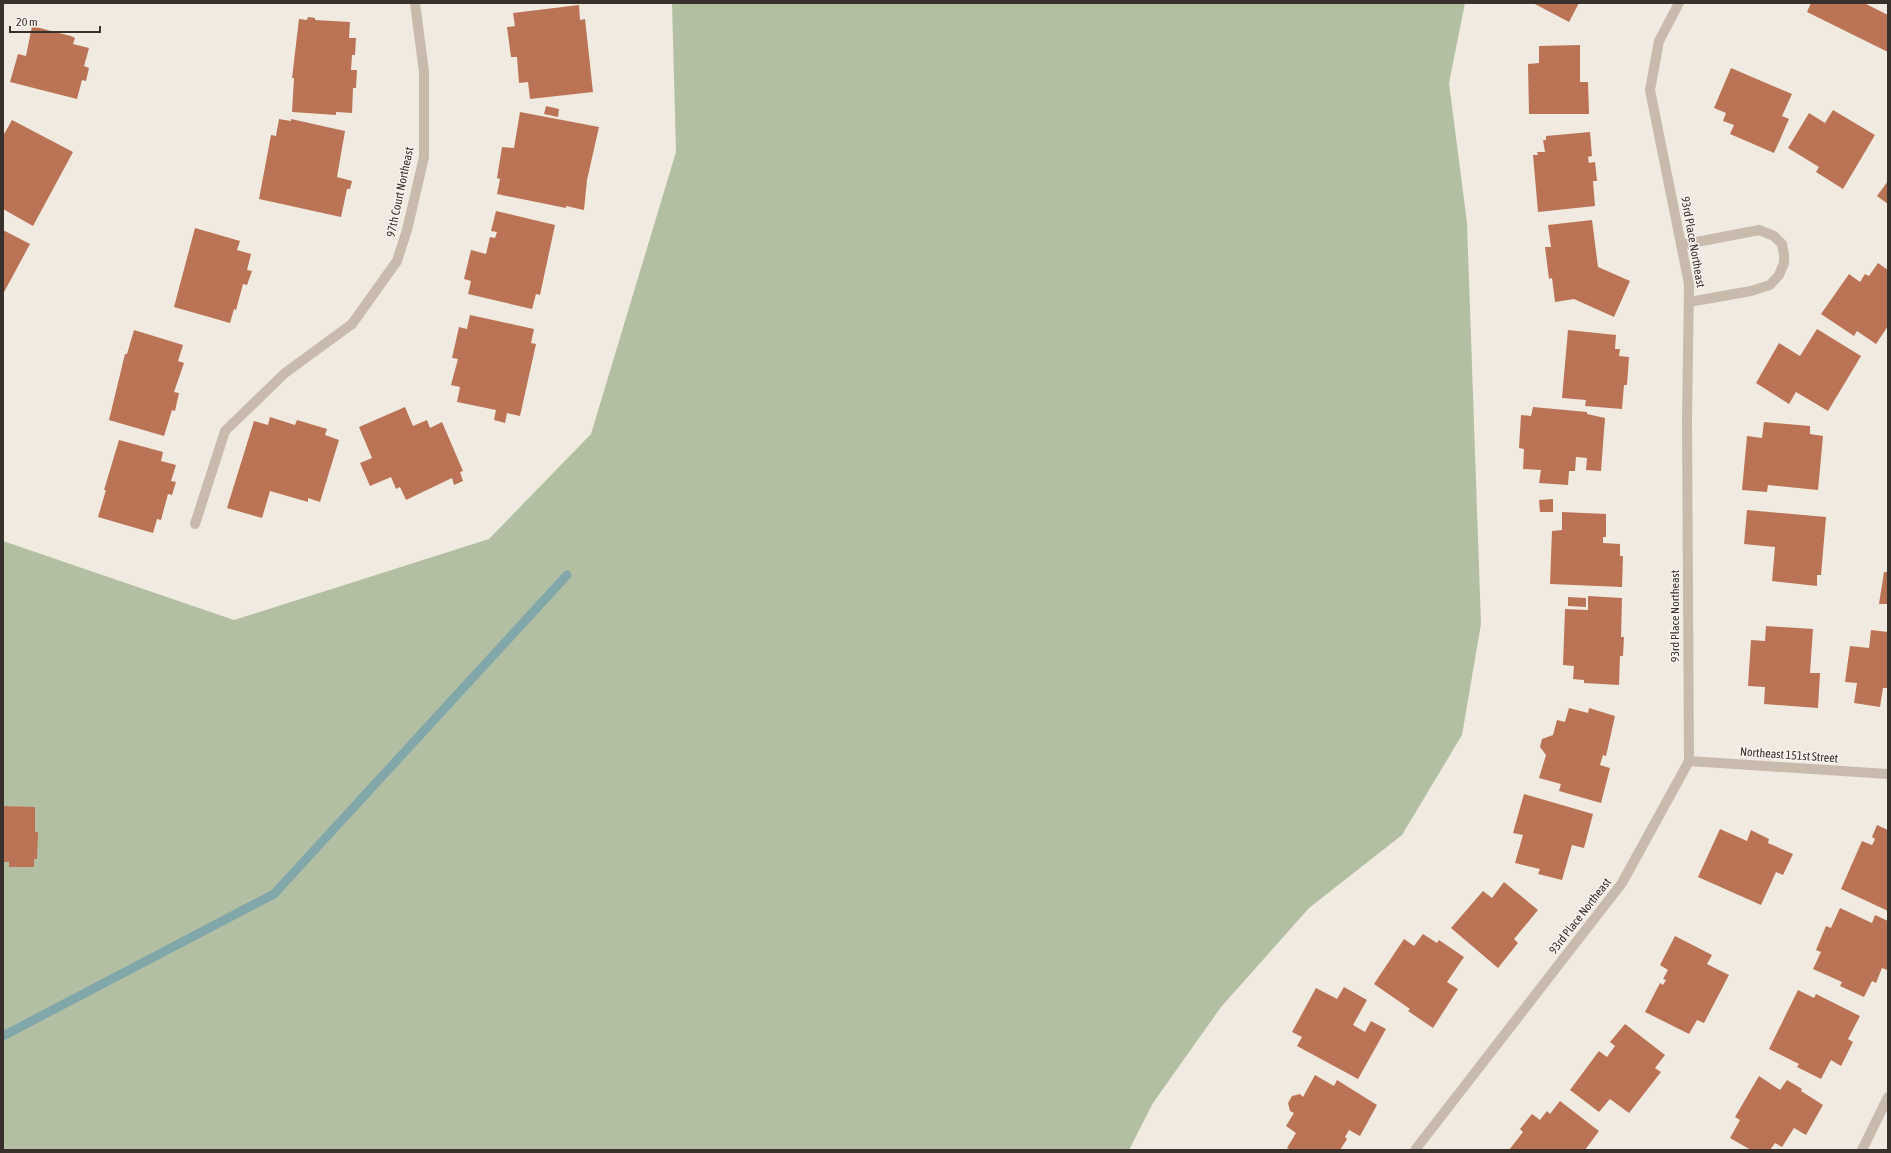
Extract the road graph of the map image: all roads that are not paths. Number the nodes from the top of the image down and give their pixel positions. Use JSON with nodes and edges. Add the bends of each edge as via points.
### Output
{"nodes":[{"id":1,"x":415,"y":3,"type":"edge"},
{"id":2,"x":1679,"y":3,"type":"edge"},
{"id":3,"x":1681,"y":245,"type":"junction"},
{"id":4,"x":1689,"y":302,"type":"junction"},
{"id":5,"x":195,"y":524,"type":"dead end"},
{"id":6,"x":1689,"y":762,"type":"junction"},
{"id":7,"x":1888,"y":774,"type":"edge"},
{"id":8,"x":1888,"y":1097,"type":"edge"},
{"id":9,"x":1415,"y":1150,"type":"edge"},
{"id":10,"x":1862,"y":1150,"type":"edge"}],
"edges":[{"from":1,"to":5,"type":"street","name":"97th Court Northeast","via":[[424,72],[424,157],[397,261],[352,324],[285,373],[225,431]]},
{"from":2,"to":3,"type":"street","name":"93rd Place Northeast","via":[[1659,41],[1650,90]]},
{"from":3,"to":4,"type":"street","name":"93rd Place Northeast","via":[[1689,284]]},
{"from":3,"to":4,"type":"street","via":[[1759,230],[1774,236],[1782,244],[1784,255],[1779,275],[1770,285]]},
{"from":4,"to":6,"type":"street","name":"93rd Place Northeast"},
{"from":6,"to":7,"type":"street","name":"Northeast 151st Street"},
{"from":6,"to":9,"type":"street","name":"93rd Place Northeast","via":[[1622,883]]},
{"from":8,"to":10,"type":"street"}]}
